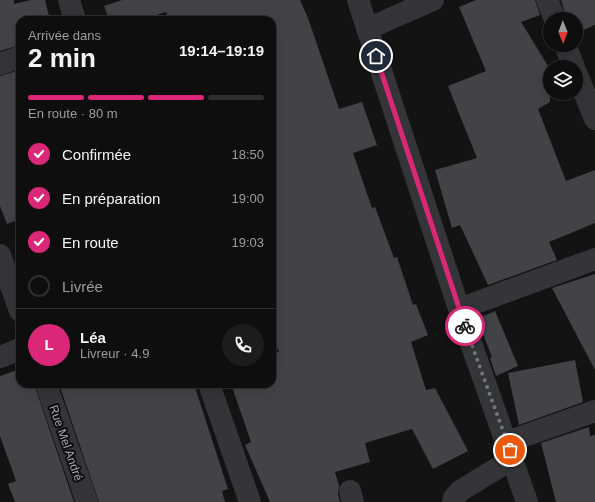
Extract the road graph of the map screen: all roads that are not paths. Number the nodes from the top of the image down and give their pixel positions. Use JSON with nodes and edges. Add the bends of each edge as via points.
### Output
{"nodes":[{"id":1,"x":69,"y":0,"type":"edge"},
{"id":2,"x":358,"y":0,"type":"edge"},
{"id":3,"x":433,"y":0,"type":"edge"},
{"id":4,"x":547,"y":0,"type":"edge"},
{"id":5,"x":551,"y":12,"type":"edge"},
{"id":6,"x":74,"y":16,"type":"edge"},
{"id":7,"x":367,"y":29,"type":"junction"},
{"id":8,"x":16,"y":58,"type":"edge"},
{"id":9,"x":0,"y":64,"type":"edge"},
{"id":10,"x":583,"y":89,"type":"edge"},
{"id":11,"x":595,"y":118,"type":"edge"},
{"id":12,"x":0,"y":255,"type":"edge"},
{"id":13,"x":595,"y":259,"type":"edge"},
{"id":14,"x":16,"y":300,"type":"edge"},
{"id":15,"x":459,"y":309,"type":"junction"},
{"id":16,"x":16,"y":351,"type":"edge"},
{"id":17,"x":0,"y":357,"type":"edge"},
{"id":18,"x":47,"y":388,"type":"edge"},
{"id":19,"x":210,"y":388,"type":"edge"},
{"id":20,"x":595,"y":411,"type":"edge"},
{"id":21,"x":510,"y":450,"type":"junction"},
{"id":22,"x":87,"y":502,"type":"edge"},
{"id":23,"x":250,"y":502,"type":"edge"},
{"id":24,"x":453,"y":502,"type":"edge"},
{"id":25,"x":527,"y":502,"type":"edge"}],
"edges":[{"from":1,"to":6,"type":"street"},
{"from":2,"to":7,"type":"street"},
{"from":3,"to":7,"type":"street"},
{"from":4,"to":5,"type":"street"},
{"from":7,"to":15,"type":"street"},
{"from":8,"to":9,"type":"street"},
{"from":10,"to":11,"type":"street"},
{"from":12,"to":14,"type":"street"},
{"from":13,"to":15,"type":"street"},
{"from":15,"to":21,"type":"street"},
{"from":16,"to":17,"type":"street"},
{"from":18,"to":22,"type":"street","name":"Rue Mel André"},
{"from":19,"to":23,"type":"street"},
{"from":20,"to":21,"type":"street"},
{"from":21,"to":24,"type":"street","via":[[460,491]]},
{"from":21,"to":25,"type":"street"}]}
